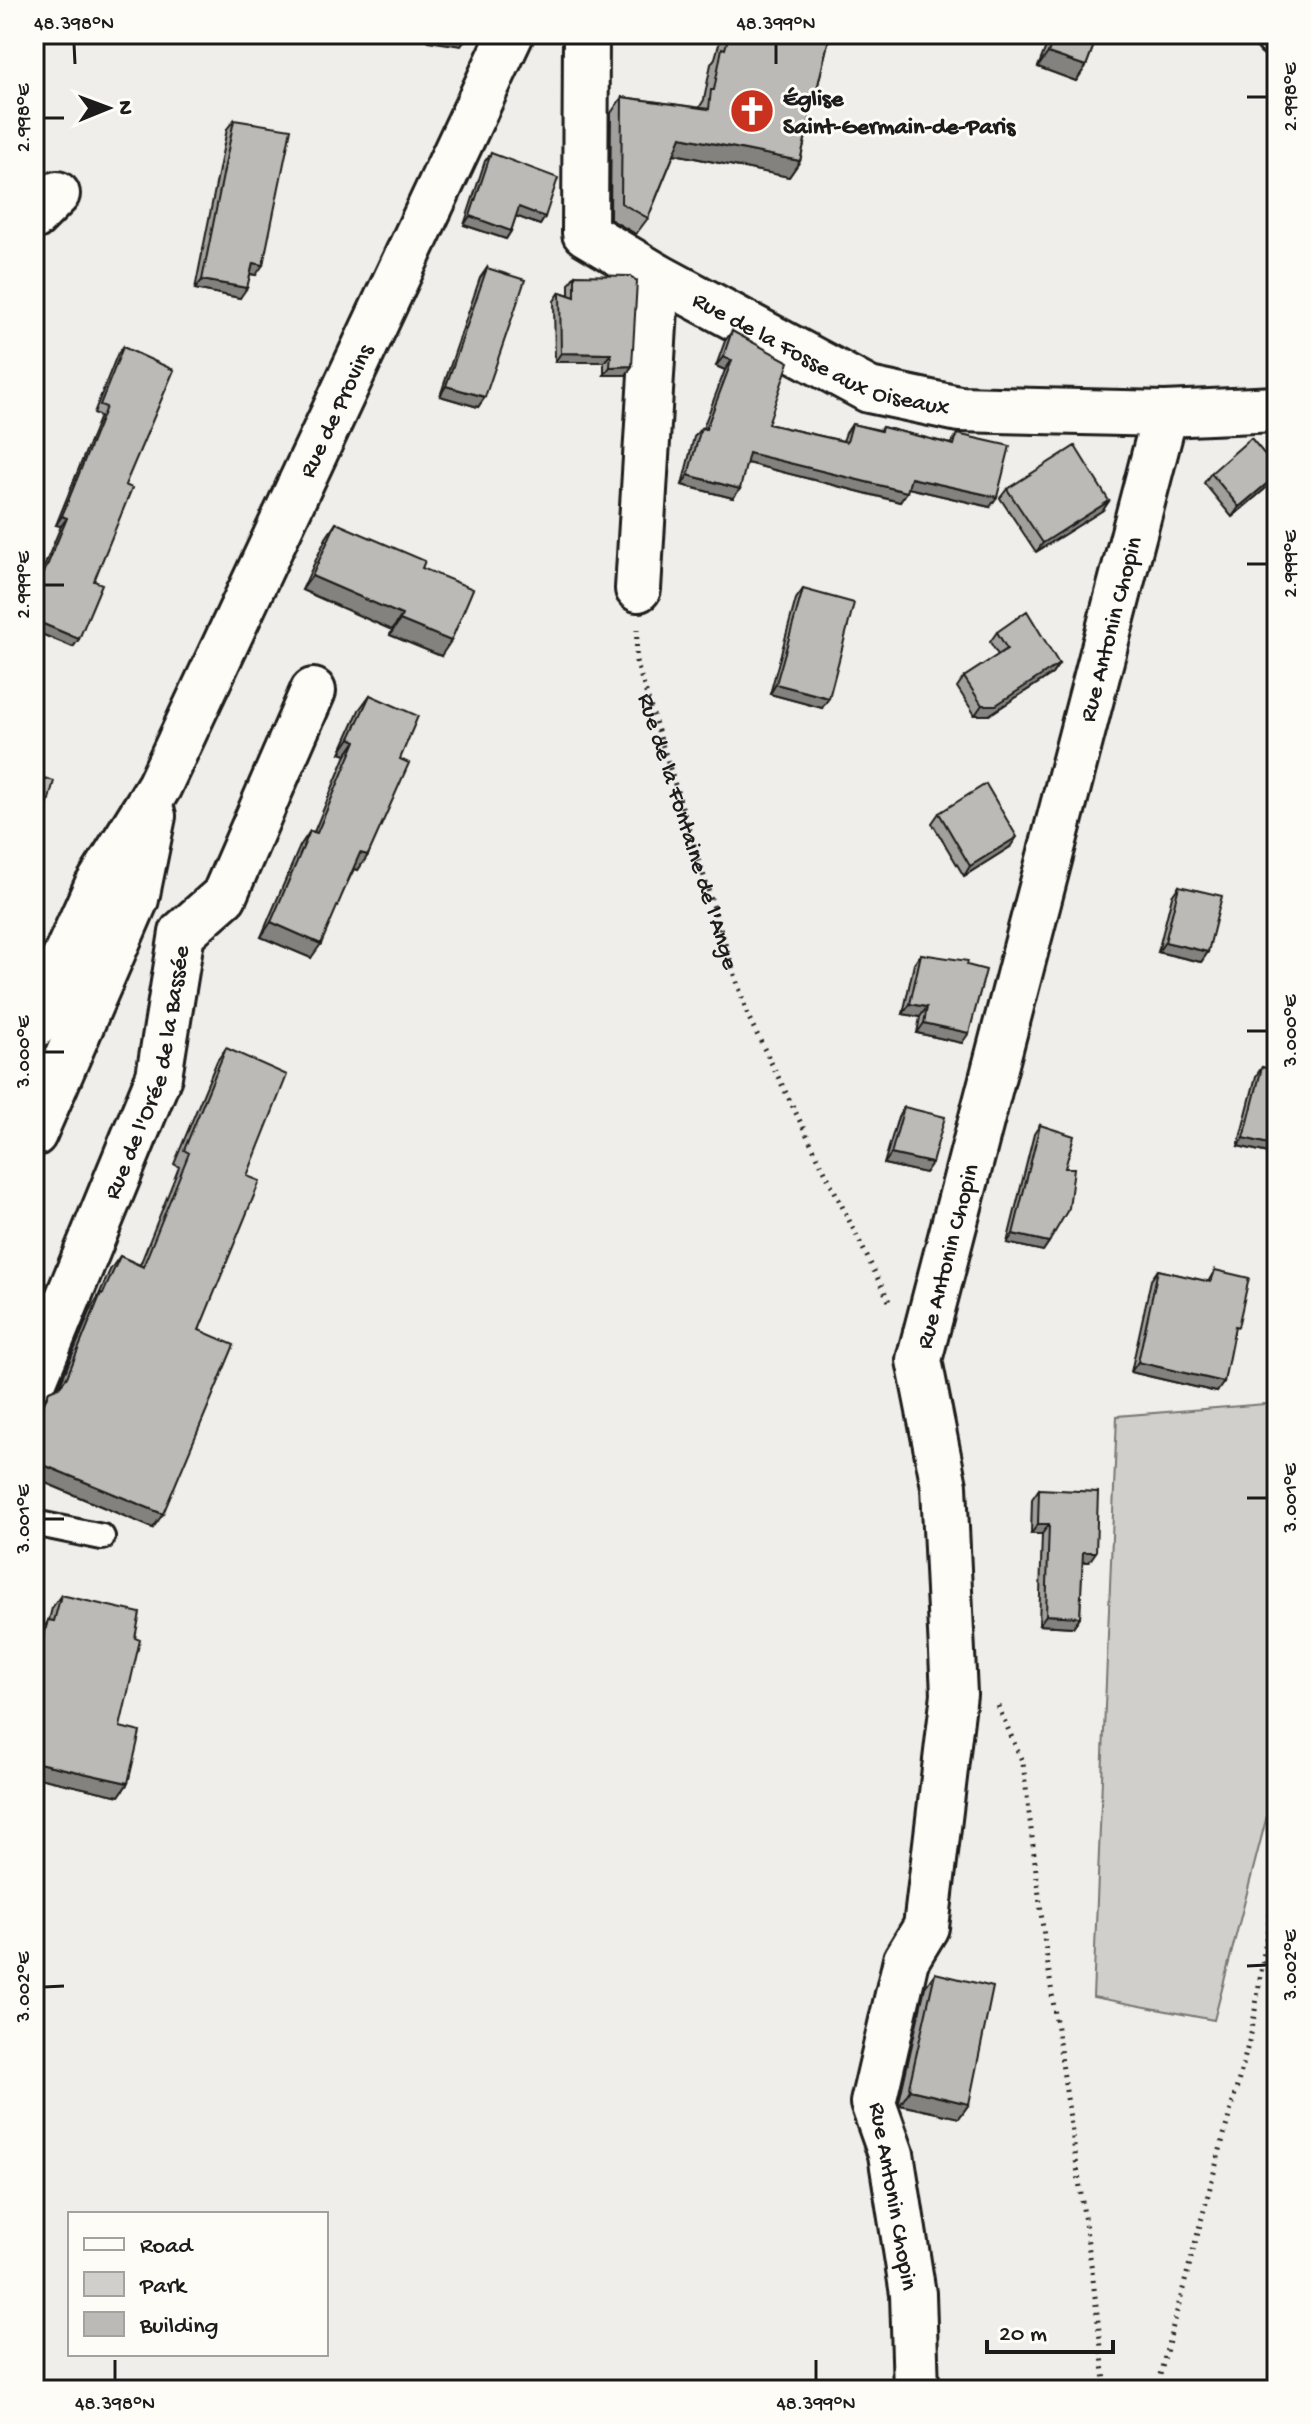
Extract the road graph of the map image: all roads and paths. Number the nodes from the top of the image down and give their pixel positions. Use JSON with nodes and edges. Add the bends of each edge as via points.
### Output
{"nodes":[{"id":1,"x":511,"y":34,"type":"edge"},
{"id":2,"x":586,"y":34,"type":"edge"},
{"id":3,"x":657,"y":276,"type":"junction"},
{"id":4,"x":1277,"y":409,"type":"edge"},
{"id":5,"x":1165,"y":414,"type":"junction"},
{"id":6,"x":638,"y":589,"type":"joint"},
{"id":7,"x":313,"y":691,"type":"dead end"},
{"id":8,"x":159,"y":786,"type":"junction"},
{"id":9,"x":34,"y":1026,"type":"edge"},
{"id":10,"x":34,"y":1134,"type":"edge"},
{"id":11,"x":925,"y":1334,"type":"junction"},
{"id":12,"x":34,"y":1381,"type":"edge"},
{"id":13,"x":34,"y":1523,"type":"edge"},
{"id":14,"x":102,"y":1537,"type":"dead end"},
{"id":15,"x":992,"y":1692,"type":"dead end"},
{"id":16,"x":1277,"y":1869,"type":"edge"},
{"id":17,"x":916,"y":2390,"type":"edge"},
{"id":18,"x":1106,"y":2390,"type":"edge"},
{"id":19,"x":1156,"y":2390,"type":"edge"}],
"edges":[{"from":1,"to":8,"type":"street","name":"Rue de Provins"},
{"from":2,"to":3,"type":"street","name":"Rue de la Fosse aux Oiseaux","via":[[585,233]]},
{"from":3,"to":5,"type":"street","name":"Rue de la Fosse aux Oiseaux","via":[[869,390],[959,409]]},
{"from":3,"to":6,"type":"street"},
{"from":4,"to":5,"type":"street","name":"Rue de la Fosse aux Oiseaux"},
{"from":5,"to":11,"type":"street","name":"Rue Antonin Chopin"},
{"from":6,"to":11,"type":"path","name":"Rue de la Fontaine de l'Ange","via":[[636,661],[748,1016],[891,1305]]},
{"from":7,"to":12,"type":"street","name":"Rue de l'Orée de la Bassée","via":[[224,896],[182,933],[159,1076]]},
{"from":8,"to":9,"type":"street","via":[[96,888]]},
{"from":8,"to":10,"type":"street","via":[[136,899]]},
{"from":11,"to":17,"type":"street","name":"Rue Antonin Chopin","via":[[919,1360],[944,1486],[954,1694],[926,1927],[906,1960],[873,2103],[891,2154],[913,2294]]},
{"from":13,"to":14,"type":"lane"},
{"from":15,"to":18,"type":"path","via":[[1023,1763]]},
{"from":16,"to":19,"type":"path","via":[[1252,2030]]}]}
